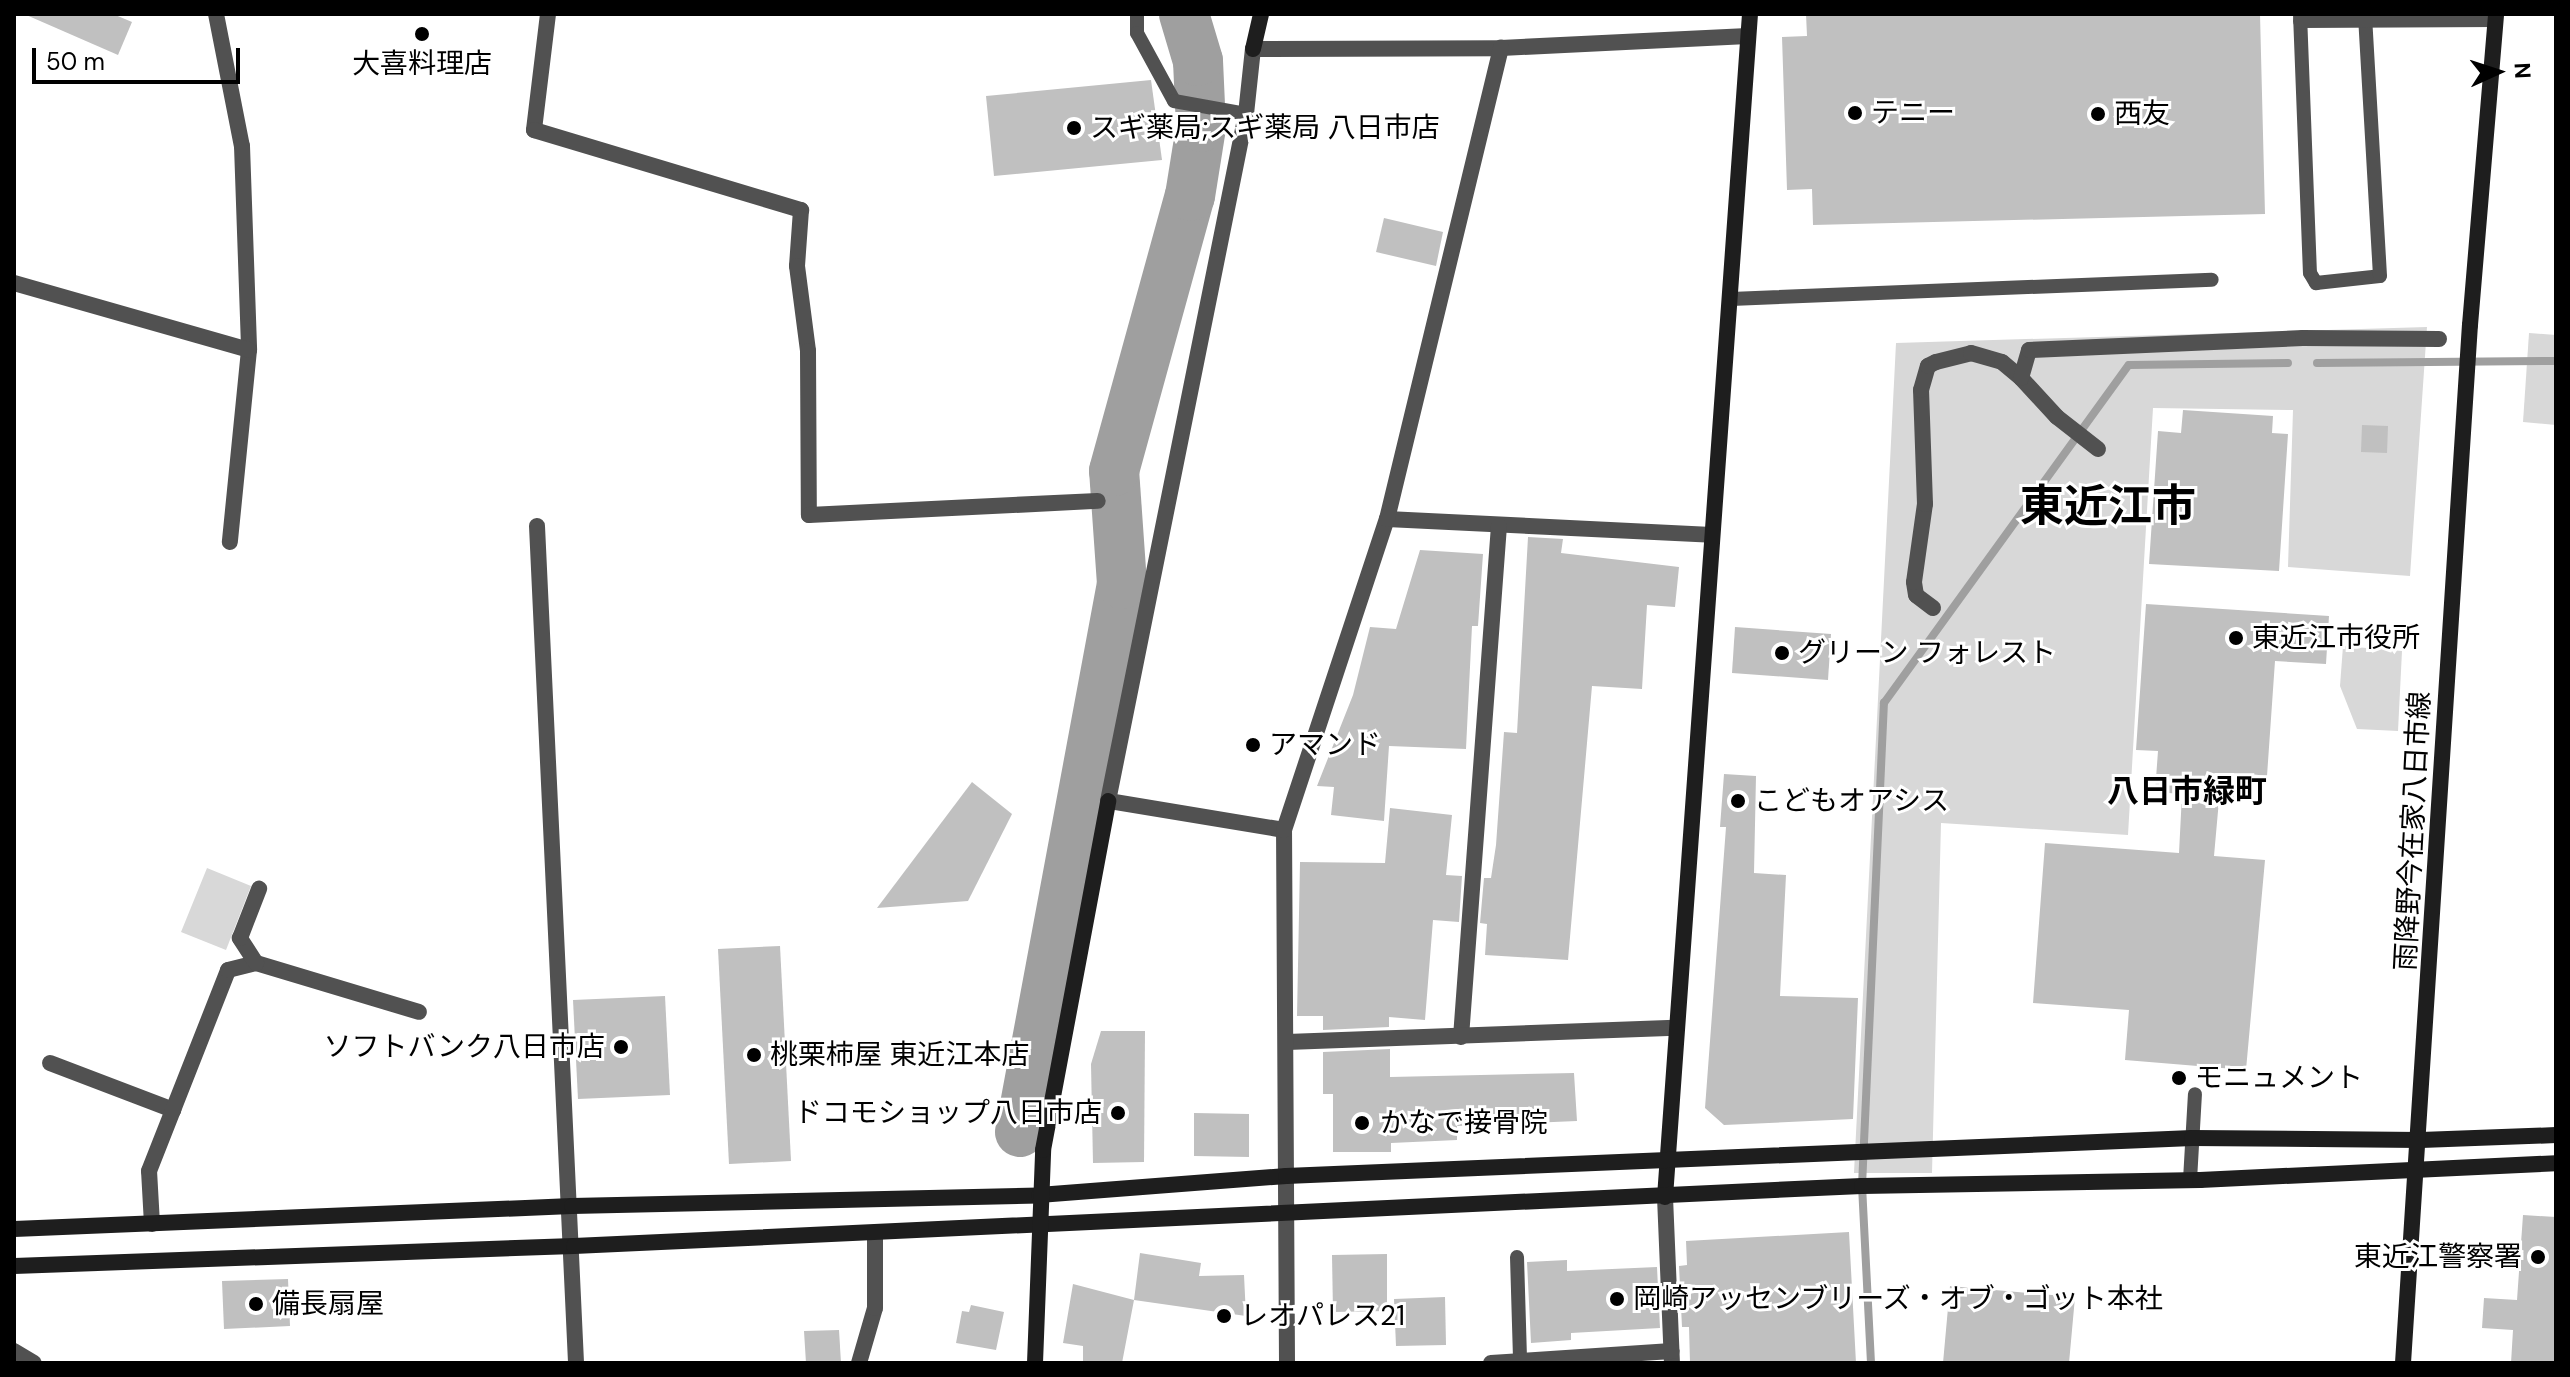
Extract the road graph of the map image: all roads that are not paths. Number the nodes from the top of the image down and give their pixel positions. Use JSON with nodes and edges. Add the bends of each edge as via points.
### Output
{"nodes":[{"id":1,"x":216,"y":14,"type":"edge"},
{"id":2,"x":548,"y":14,"type":"edge"},
{"id":3,"x":1137,"y":14,"type":"edge"},
{"id":4,"x":1261,"y":14,"type":"edge"},
{"id":5,"x":1750,"y":14,"type":"edge"},
{"id":6,"x":2300,"y":17,"type":"edge"},
{"id":7,"x":2427,"y":17,"type":"edge"},
{"id":8,"x":2496,"y":17,"type":"edge"},
{"id":9,"x":2365,"y":18,"type":"edge"},
{"id":10,"x":1748,"y":36,"type":"junction"},
{"id":11,"x":1501,"y":48,"type":"junction"},
{"id":12,"x":1253,"y":49,"type":"junction"},
{"id":13,"x":1246,"y":114,"type":"junction"},
{"id":14,"x":2212,"y":280,"type":"dead end"},
{"id":15,"x":14,"y":283,"type":"edge"},
{"id":16,"x":1731,"y":299,"type":"junction"},
{"id":17,"x":2439,"y":339,"type":"dead end"},
{"id":18,"x":249,"y":350,"type":"junction"},
{"id":19,"x":2021,"y":378,"type":"junction"},
{"id":20,"x":2098,"y":449,"type":"dead end"},
{"id":21,"x":1098,"y":501,"type":"dead end"},
{"id":22,"x":1387,"y":519,"type":"junction"},
{"id":23,"x":537,"y":526,"type":"dead end"},
{"id":24,"x":1499,"y":526,"type":"junction"},
{"id":25,"x":1712,"y":535,"type":"junction"},
{"id":26,"x":230,"y":542,"type":"dead end"},
{"id":27,"x":1933,"y":608,"type":"dead end"},
{"id":28,"x":1108,"y":801,"type":"junction"},
{"id":29,"x":1284,"y":830,"type":"junction"},
{"id":30,"x":259,"y":889,"type":"dead end"},
{"id":31,"x":256,"y":963,"type":"junction"},
{"id":32,"x":419,"y":1012,"type":"dead end"},
{"id":33,"x":1675,"y":1028,"type":"junction"},
{"id":34,"x":1461,"y":1037,"type":"junction"},
{"id":35,"x":1287,"y":1042,"type":"junction"},
{"id":36,"x":50,"y":1063,"type":"dead end"},
{"id":37,"x":2195,"y":1094,"type":"dead end"},
{"id":38,"x":173,"y":1110,"type":"junction"},
{"id":39,"x":2556,"y":1135,"type":"edge"},
{"id":40,"x":2192,"y":1138,"type":"junction"},
{"id":41,"x":2421,"y":1140,"type":"junction"},
{"id":42,"x":1667,"y":1159,"type":"junction"},
{"id":43,"x":2556,"y":1163,"type":"edge"},
{"id":44,"x":2417,"y":1168,"type":"junction"},
{"id":45,"x":1286,"y":1176,"type":"junction"},
{"id":46,"x":2190,"y":1180,"type":"junction"},
{"id":47,"x":1039,"y":1195,"type":"junction"},
{"id":48,"x":1665,"y":1197,"type":"junction"},
{"id":49,"x":572,"y":1206,"type":"junction"},
{"id":50,"x":1287,"y":1213,"type":"junction"},
{"id":51,"x":152,"y":1224,"type":"junction"},
{"id":52,"x":1040,"y":1225,"type":"junction"},
{"id":53,"x":14,"y":1229,"type":"edge"},
{"id":54,"x":875,"y":1233,"type":"junction"},
{"id":55,"x":574,"y":1246,"type":"junction"},
{"id":56,"x":1517,"y":1257,"type":"dead end"},
{"id":57,"x":14,"y":1266,"type":"edge"},
{"id":58,"x":14,"y":1351,"type":"edge"},
{"id":59,"x":1672,"y":1357,"type":"edge"},
{"id":60,"x":1520,"y":1361,"type":"junction"},
{"id":61,"x":34,"y":1363,"type":"edge"},
{"id":62,"x":576,"y":1363,"type":"edge"},
{"id":63,"x":859,"y":1363,"type":"edge"},
{"id":64,"x":1035,"y":1363,"type":"edge"},
{"id":65,"x":1287,"y":1363,"type":"edge"},
{"id":66,"x":1491,"y":1363,"type":"edge"},
{"id":67,"x":2403,"y":1363,"type":"edge"}],
"edges":[{"from":1,"to":18,"type":"street","via":[[242,146]]},
{"from":2,"to":21,"type":"street","via":[[534,130],[801,210],[797,266],[808,351],[809,515]]},
{"from":3,"to":13,"type":"lane","via":[[1137,33],[1174,101]]},
{"from":4,"to":12,"type":"street"},
{"from":5,"to":10,"type":"street"},
{"from":6,"to":9,"type":"lane"},
{"from":6,"to":9,"type":"lane","via":[[2310,273],[2316,283],[2380,276]]},
{"from":7,"to":8,"type":"lane"},
{"from":7,"to":9,"type":"lane"},
{"from":8,"to":41,"type":"street","name":"雨降野今在家八日市線","via":[[2470,325]]},
{"from":10,"to":11,"type":"street"},
{"from":10,"to":16,"type":"street"},
{"from":11,"to":12,"type":"street"},
{"from":11,"to":22,"type":"street"},
{"from":12,"to":13,"type":"street"},
{"from":13,"to":28,"type":"street"},
{"from":14,"to":16,"type":"lane"},
{"from":15,"to":18,"type":"street"},
{"from":16,"to":25,"type":"street"},
{"from":17,"to":19,"type":"street","via":[[2303,338],[2029,350]]},
{"from":18,"to":26,"type":"street"},
{"from":19,"to":20,"type":"street","via":[[2057,417]]},
{"from":19,"to":27,"type":"street","via":[[2002,362],[1971,353],[1928,366],[1921,390],[1925,504],[1916,595]]},
{"from":22,"to":24,"type":"street"},
{"from":22,"to":29,"type":"street"},
{"from":23,"to":49,"type":"street"},
{"from":24,"to":25,"type":"street"},
{"from":24,"to":34,"type":"street"},
{"from":25,"to":33,"type":"street"},
{"from":28,"to":29,"type":"street"},
{"from":28,"to":47,"type":"street"},
{"from":29,"to":35,"type":"street"},
{"from":30,"to":31,"type":"street","via":[[240,938]]},
{"from":31,"to":32,"type":"street"},
{"from":31,"to":38,"type":"street","via":[[228,970]]},
{"from":33,"to":34,"type":"street"},
{"from":33,"to":42,"type":"street"},
{"from":34,"to":35,"type":"street"},
{"from":35,"to":45,"type":"street"},
{"from":36,"to":38,"type":"street"},
{"from":37,"to":40,"type":"lane"},
{"from":38,"to":51,"type":"street","via":[[149,1171]]},
{"from":39,"to":41,"type":"street"},
{"from":40,"to":41,"type":"street"},
{"from":40,"to":42,"type":"street"},
{"from":40,"to":46,"type":"lane"},
{"from":41,"to":44,"type":"street","name":"雨降野今在家八日市線"},
{"from":42,"to":45,"type":"street"},
{"from":42,"to":48,"type":"street"},
{"from":43,"to":44,"type":"street"},
{"from":44,"to":46,"type":"street"},
{"from":44,"to":67,"type":"street","name":"雨降野今在家八日市線"},
{"from":45,"to":47,"type":"street"},
{"from":45,"to":50,"type":"street"},
{"from":46,"to":48,"type":"street","via":[[1862,1186]]},
{"from":47,"to":49,"type":"street"},
{"from":47,"to":52,"type":"street"},
{"from":48,"to":50,"type":"street"},
{"from":48,"to":59,"type":"street"},
{"from":49,"to":51,"type":"street"},
{"from":49,"to":55,"type":"street"},
{"from":50,"to":52,"type":"street"},
{"from":50,"to":65,"type":"street"},
{"from":51,"to":53,"type":"street"},
{"from":52,"to":54,"type":"street"},
{"from":52,"to":64,"type":"street"},
{"from":54,"to":55,"type":"street"},
{"from":54,"to":63,"type":"street","via":[[875,1308]]},
{"from":55,"to":57,"type":"street"},
{"from":55,"to":62,"type":"street"},
{"from":56,"to":60,"type":"lane"},
{"from":58,"to":61,"type":"street"},
{"from":59,"to":60,"type":"street"},
{"from":60,"to":66,"type":"street"}]}
